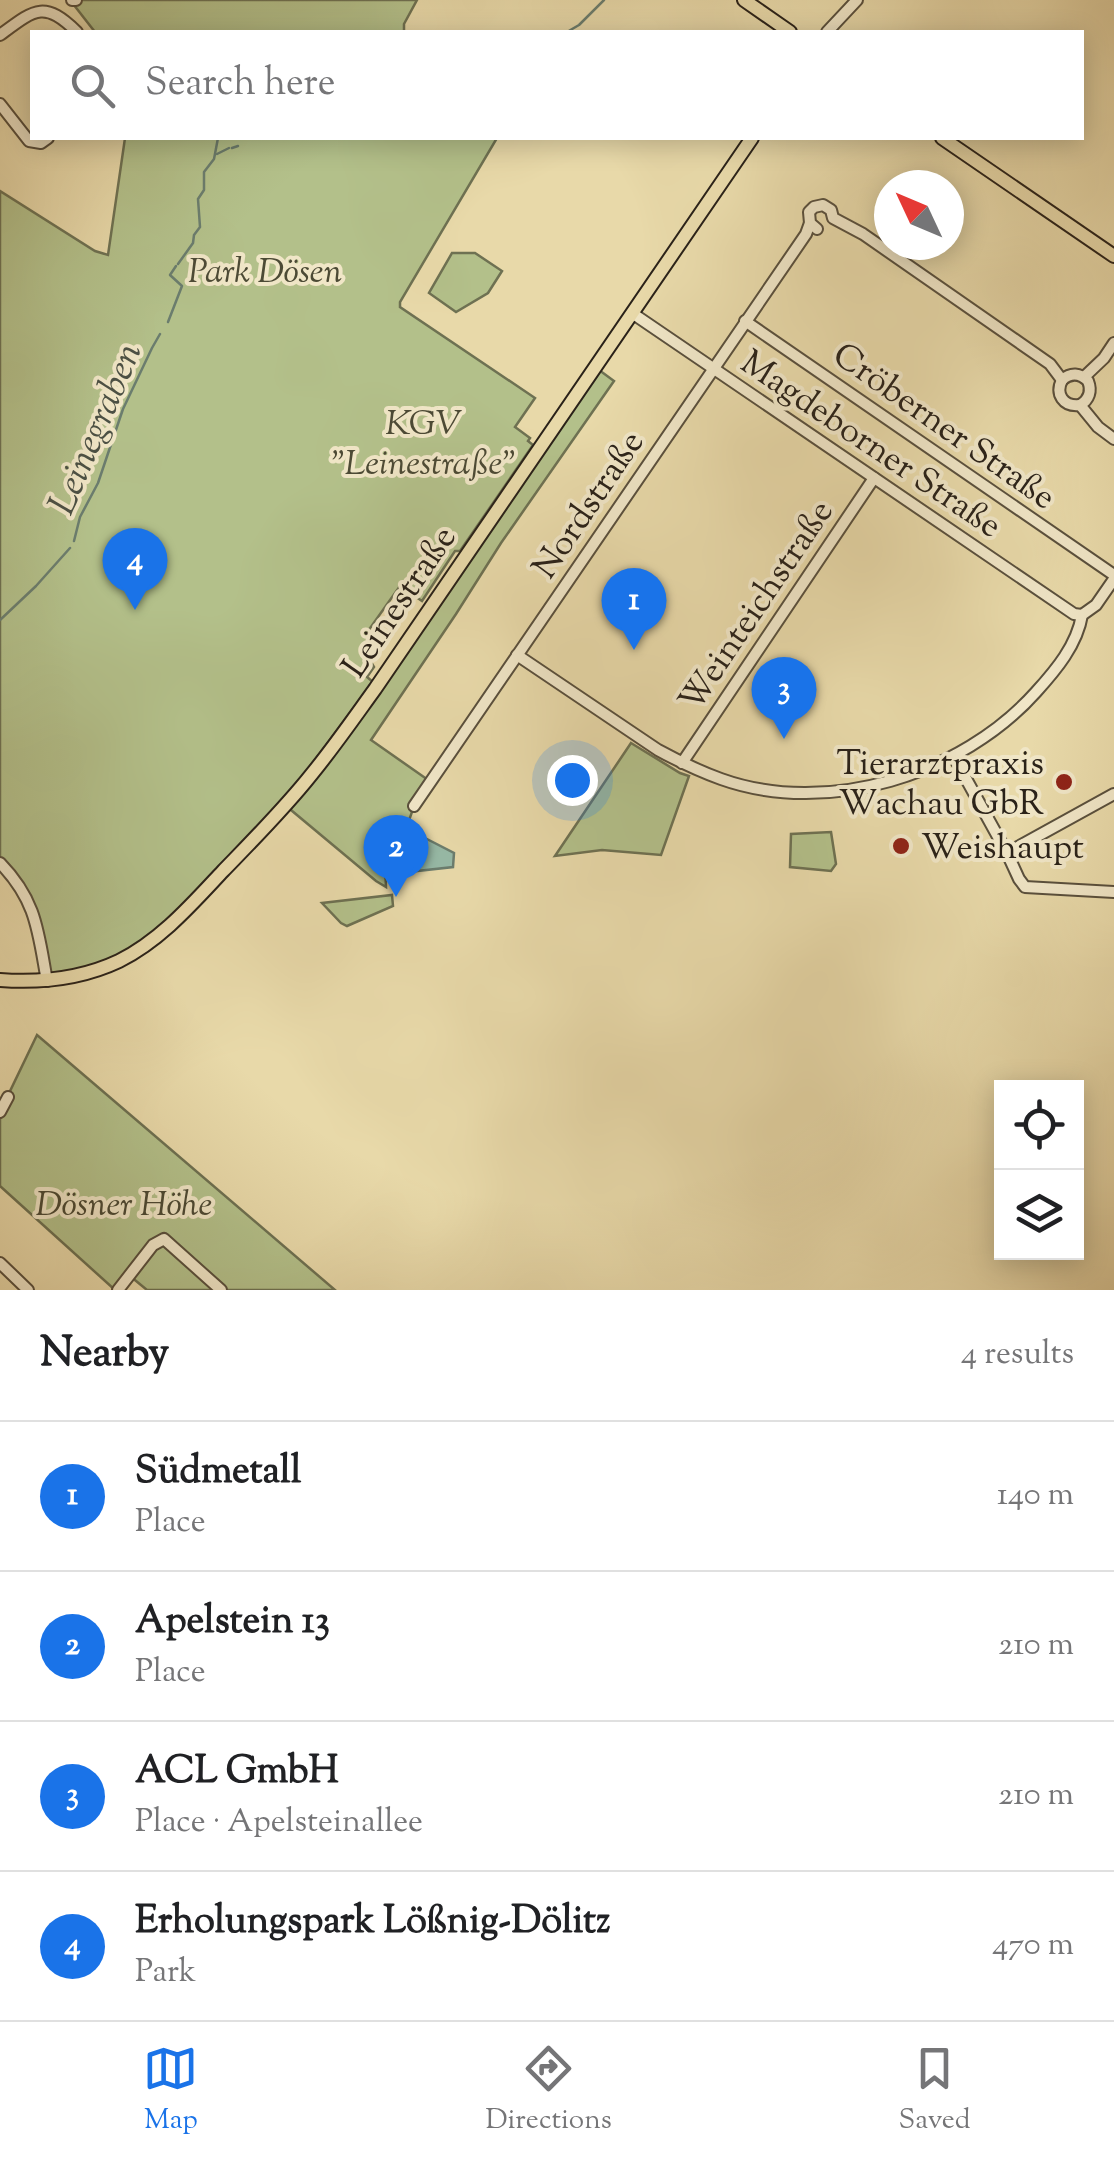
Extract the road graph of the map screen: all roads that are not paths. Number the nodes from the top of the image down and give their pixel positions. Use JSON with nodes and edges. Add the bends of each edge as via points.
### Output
{"nodes":[{"id":1,"x":744,"y":0,"type":"edge"},
{"id":2,"x":857,"y":0,"type":"edge"},
{"id":3,"x":75,"y":30,"type":"edge"},
{"id":4,"x":787,"y":30,"type":"edge"},
{"id":5,"x":829,"y":30,"type":"edge"},
{"id":6,"x":0,"y":35,"type":"edge"},
{"id":7,"x":0,"y":104,"type":"edge"},
{"id":8,"x":45,"y":140,"type":"edge"},
{"id":9,"x":751,"y":140,"type":"edge"},
{"id":10,"x":945,"y":140,"type":"edge"},
{"id":11,"x":833,"y":218,"type":"junction"},
{"id":12,"x":811,"y":228,"type":"junction"},
{"id":13,"x":1114,"y":256,"type":"edge"},
{"id":14,"x":632,"y":313,"type":"junction"},
{"id":15,"x":746,"y":321,"type":"junction"},
{"id":16,"x":1114,"y":344,"type":"edge"},
{"id":17,"x":713,"y":368,"type":"junction"},
{"id":18,"x":1084,"y":377,"type":"junction"},
{"id":19,"x":1062,"y":380,"type":"junction"},
{"id":20,"x":1083,"y":403,"type":"junction"},
{"id":21,"x":1111,"y":437,"type":"edge"},
{"id":22,"x":874,"y":478,"type":"junction"},
{"id":23,"x":1114,"y":577,"type":"edge"},
{"id":24,"x":1082,"y":615,"type":"junction"},
{"id":25,"x":517,"y":655,"type":"junction"},
{"id":26,"x":954,"y":757,"type":"junction"},
{"id":27,"x":682,"y":763,"type":"junction"},
{"id":28,"x":1114,"y":794,"type":"edge"},
{"id":29,"x":414,"y":806,"type":"dead end"},
{"id":30,"x":1007,"y":853,"type":"junction"},
{"id":31,"x":0,"y":863,"type":"edge"},
{"id":32,"x":1114,"y":892,"type":"edge"},
{"id":33,"x":0,"y":980,"type":"edge"},
{"id":34,"x":47,"y":981,"type":"junction"},
{"id":35,"x":8,"y":1098,"type":"dead end"},
{"id":36,"x":0,"y":1112,"type":"edge"},
{"id":37,"x":0,"y":1263,"type":"edge"},
{"id":38,"x":28,"y":1290,"type":"edge"},
{"id":39,"x":118,"y":1290,"type":"edge"},
{"id":40,"x":221,"y":1290,"type":"edge"}],
"edges":[{"from":1,"to":4,"type":"main road"},
{"from":2,"to":5,"type":"street"},
{"from":3,"to":6,"type":"street","via":[[62,13],[42,8]]},
{"from":7,"to":8,"type":"street","via":[[29,141]]},
{"from":9,"to":14,"type":"main road","name":"Leinestraße"},
{"from":10,"to":13,"type":"main road"},
{"from":11,"to":12,"type":"street","name":"Nordstraße","via":[[827,227]]},
{"from":11,"to":12,"type":"street","via":[[817,205],[809,212]]},
{"from":11,"to":19,"type":"street","via":[[1050,364]]},
{"from":12,"to":15,"type":"street","name":"Nordstraße"},
{"from":14,"to":17,"type":"street","name":"Magdeborner Straße"},
{"from":14,"to":34,"type":"main road","name":"Leinestraße","via":[[310,776],[145,946],[97,970]]},
{"from":15,"to":17,"type":"street","name":"Nordstraße"},
{"from":15,"to":23,"type":"street","name":"Cröberner Straße"},
{"from":16,"to":18,"type":"street"},
{"from":17,"to":22,"type":"street","name":"Magdeborner Straße"},
{"from":17,"to":25,"type":"street","name":"Nordstraße"},
{"from":18,"to":19,"type":"street"},
{"from":18,"to":20,"type":"street","via":[[1090,389]]},
{"from":19,"to":20,"type":"street","via":[[1062,400]]},
{"from":20,"to":21,"type":"street"},
{"from":22,"to":24,"type":"street","name":"Magdeborner Straße"},
{"from":22,"to":27,"type":"street","name":"Weinteichstraße"},
{"from":23,"to":24,"type":"street"},
{"from":24,"to":26,"type":"street","via":[[1079,634],[1038,690]]},
{"from":25,"to":27,"type":"street"},
{"from":25,"to":29,"type":"street","name":"Nordstraße"},
{"from":26,"to":27,"type":"street","via":[[868,786],[796,792],[724,780]]},
{"from":26,"to":30,"type":"street"},
{"from":28,"to":30,"type":"street"},
{"from":30,"to":32,"type":"street","via":[[1026,887]]},
{"from":31,"to":34,"type":"street","via":[[25,893]]},
{"from":33,"to":34,"type":"main road","name":"Leinestraße"},
{"from":35,"to":36,"type":"street"},
{"from":37,"to":38,"type":"street"},
{"from":39,"to":40,"type":"street","via":[[164,1239]]}]}
